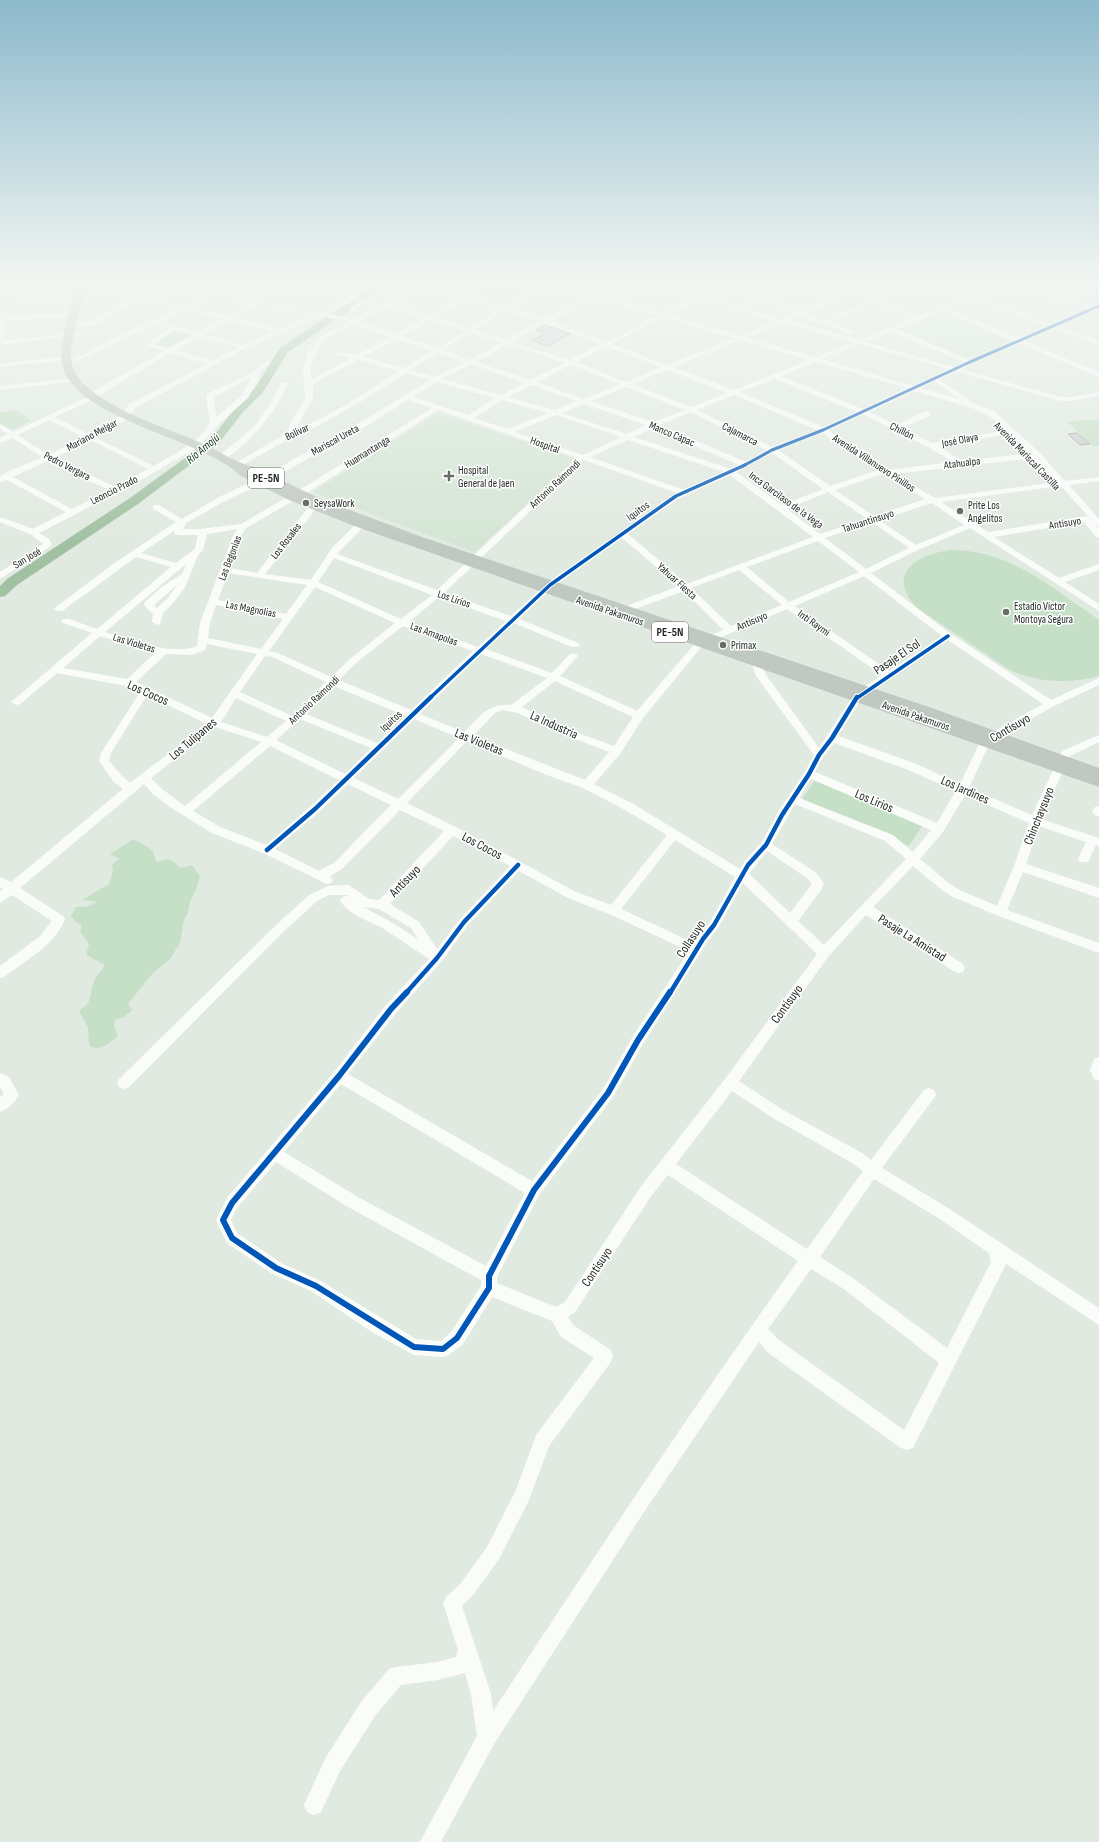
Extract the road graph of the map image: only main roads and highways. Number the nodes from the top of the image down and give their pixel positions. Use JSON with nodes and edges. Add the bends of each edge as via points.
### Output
{"nodes":[{"id":1,"x":70,"y":370,"type":"edge"},
{"id":2,"x":77,"y":370,"type":"edge"},
{"id":3,"x":95,"y":394,"type":"junction"},
{"id":4,"x":296,"y":495,"type":"junction"},
{"id":5,"x":471,"y":561,"type":"junction"},
{"id":6,"x":548,"y":587,"type":"junction"},
{"id":7,"x":704,"y":641,"type":"junction"},
{"id":8,"x":862,"y":693,"type":"junction"},
{"id":9,"x":1062,"y":763,"type":"junction"},
{"id":10,"x":1099,"y":774,"type":"edge"},
{"id":11,"x":1099,"y":781,"type":"edge"}],
"edges":[{"from":1,"to":3,"type":"highway","number":"PE-5N","via":[[75,380]]},
{"from":2,"to":3,"type":"highway","number":"PE-5N"},
{"from":3,"to":4,"type":"highway","name":"Avenida Pakamuros","number":"PE-5N","via":[[165,433],[182,438],[245,473]]},
{"from":4,"to":5,"type":"highway","name":"Avenida Pakamuros","number":"PE-5N"},
{"from":4,"to":5,"type":"highway","name":"Avenida Pakamuros","number":"PE-5N","via":[[314,506],[361,524]]},
{"from":5,"to":6,"type":"highway","name":"Avenida Pakamuros","number":"PE-5N"},
{"from":6,"to":7,"type":"highway","name":"Avenida Pakamuros","number":"PE-5N"},
{"from":6,"to":7,"type":"highway","name":"Avenida Pakamuros","number":"PE-5N","via":[[624,610]]},
{"from":7,"to":8,"type":"highway","name":"Avenida Pakamuros","number":"PE-5N"},
{"from":7,"to":8,"type":"highway","name":"Avenida Pakamuros","number":"PE-5N","via":[[756,661]]},
{"from":8,"to":9,"type":"highway","name":"Avenida Pakamuros","number":"PE-5N"},
{"from":9,"to":10,"type":"highway","name":"Avenida Pakamuros","number":"PE-5N"},
{"from":9,"to":11,"type":"highway","name":"Avenida Pakamuros","number":"PE-5N"}]}
